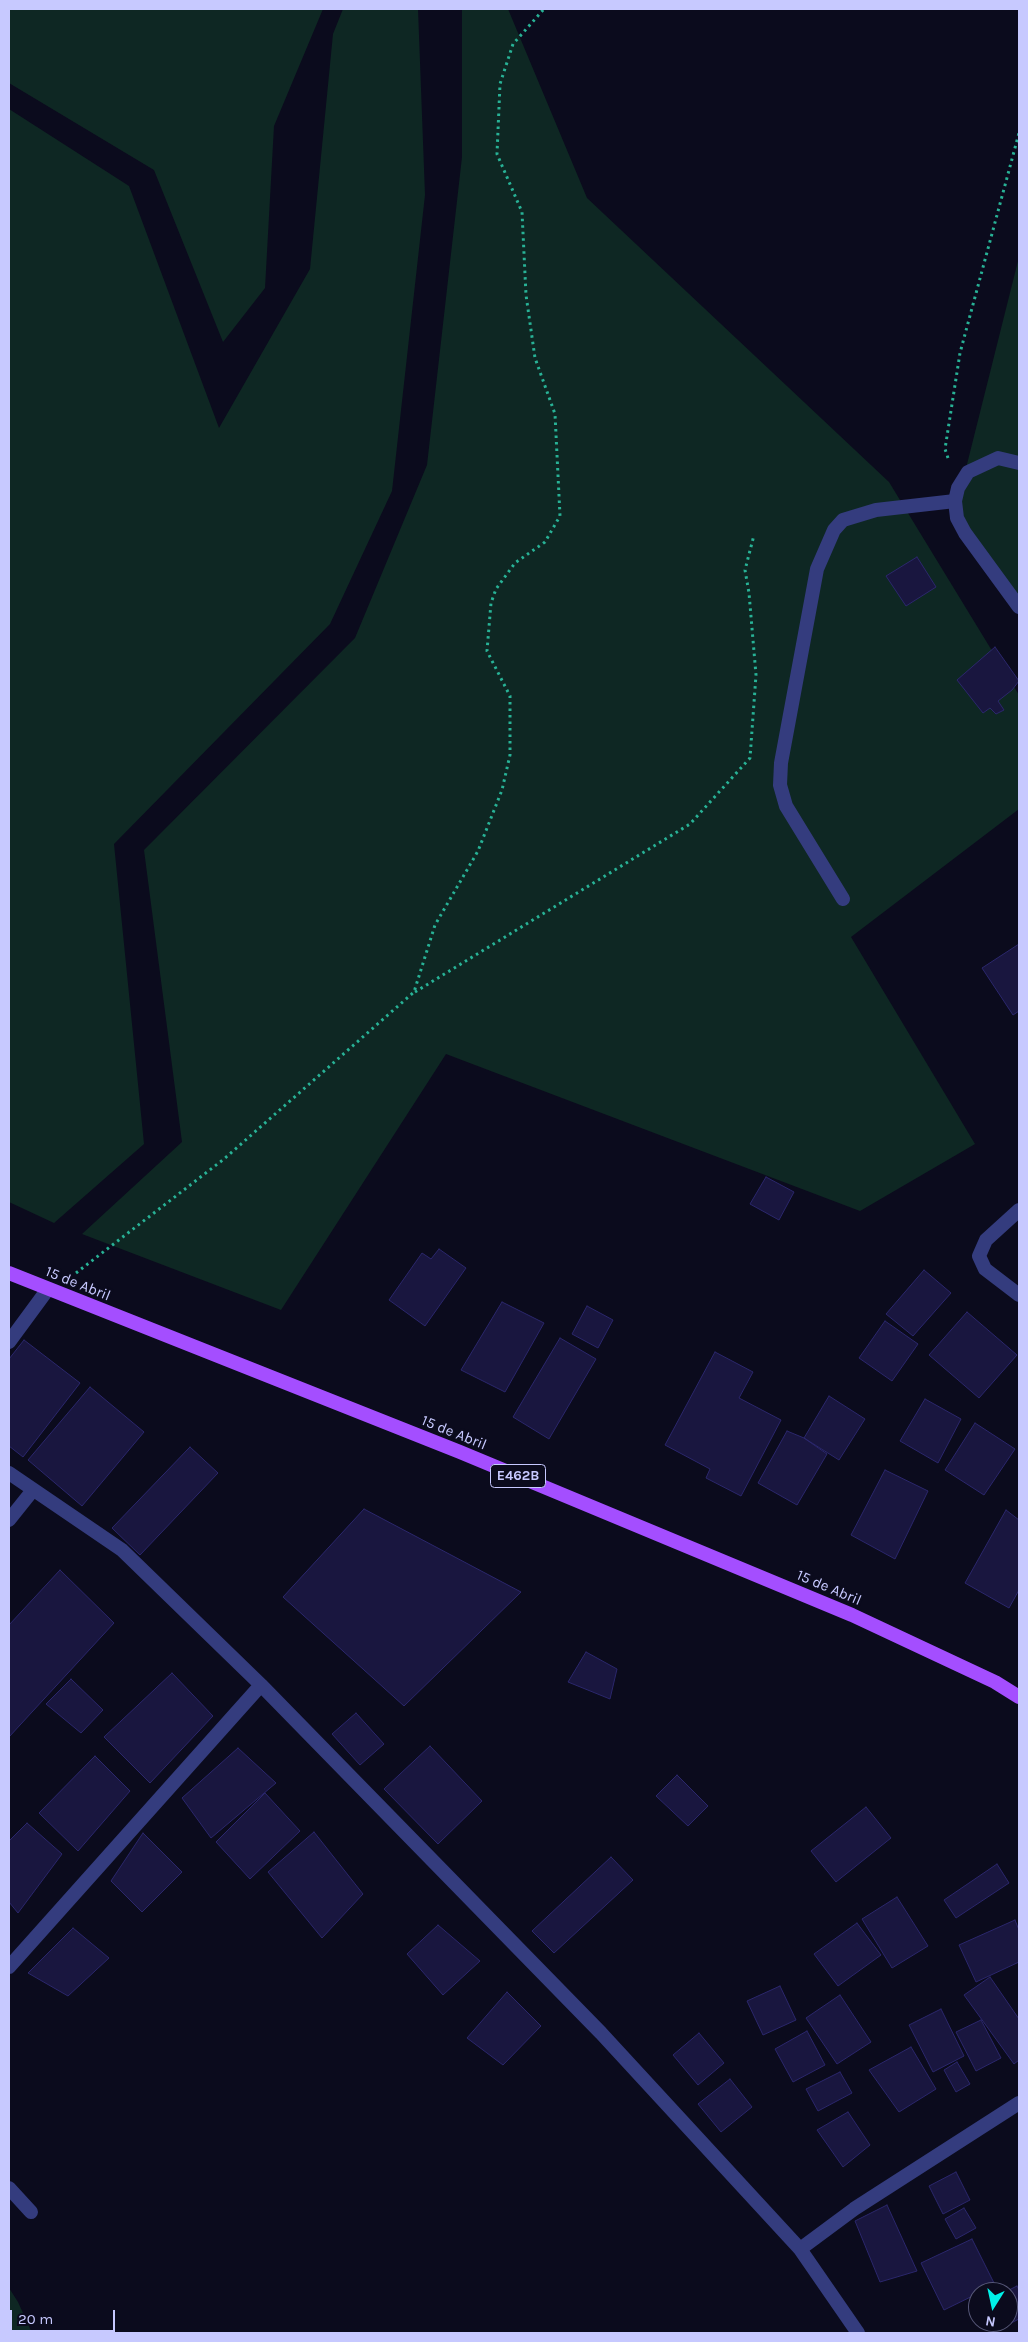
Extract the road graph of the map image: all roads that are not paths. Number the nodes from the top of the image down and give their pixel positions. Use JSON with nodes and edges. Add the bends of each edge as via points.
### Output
{"nodes":[{"id":1,"x":1019,"y":463,"type":"edge"},
{"id":2,"x":956,"y":494,"type":"junction"},
{"id":3,"x":1019,"y":607,"type":"edge"},
{"id":4,"x":843,"y":899,"type":"dead end"},
{"id":5,"x":1019,"y":1210,"type":"edge"},
{"id":6,"x":9,"y":1274,"type":"edge"},
{"id":7,"x":48,"y":1289,"type":"junction"},
{"id":8,"x":1019,"y":1295,"type":"edge"},
{"id":9,"x":9,"y":1342,"type":"edge"},
{"id":10,"x":9,"y":1473,"type":"edge"},
{"id":11,"x":33,"y":1490,"type":"junction"},
{"id":12,"x":9,"y":1520,"type":"edge"},
{"id":13,"x":261,"y":1685,"type":"junction"},
{"id":14,"x":1019,"y":1696,"type":"edge"},
{"id":15,"x":9,"y":1967,"type":"edge"},
{"id":16,"x":1019,"y":2103,"type":"edge"},
{"id":17,"x":9,"y":2188,"type":"edge"},
{"id":18,"x":31,"y":2212,"type":"dead end"},
{"id":19,"x":800,"y":2249,"type":"junction"},
{"id":20,"x":858,"y":2333,"type":"edge"}],
"edges":[{"from":1,"to":2,"type":"street","via":[[998,458],[968,472]]},
{"from":2,"to":3,"type":"street","via":[[956,518]]},
{"from":2,"to":4,"type":"street","via":[[843,520],[834,530],[817,569],[781,763],[780,785],[786,806]]},
{"from":5,"to":8,"type":"street","via":[[986,1240],[979,1256],[985,1269]]},
{"from":6,"to":7,"type":"main road","name":"15 de Abril","number":"E462B"},
{"from":7,"to":9,"type":"street"},
{"from":7,"to":14,"type":"main road","name":"15 de Abril","number":"E462B","via":[[460,1452],[852,1615]]},
{"from":10,"to":11,"type":"street"},
{"from":11,"to":12,"type":"street"},
{"from":11,"to":13,"type":"street","via":[[122,1550]]},
{"from":13,"to":15,"type":"street"},
{"from":13,"to":19,"type":"street","via":[[601,2033]]},
{"from":16,"to":19,"type":"street","via":[[854,2209]]},
{"from":17,"to":18,"type":"street"},
{"from":19,"to":20,"type":"street"}]}
